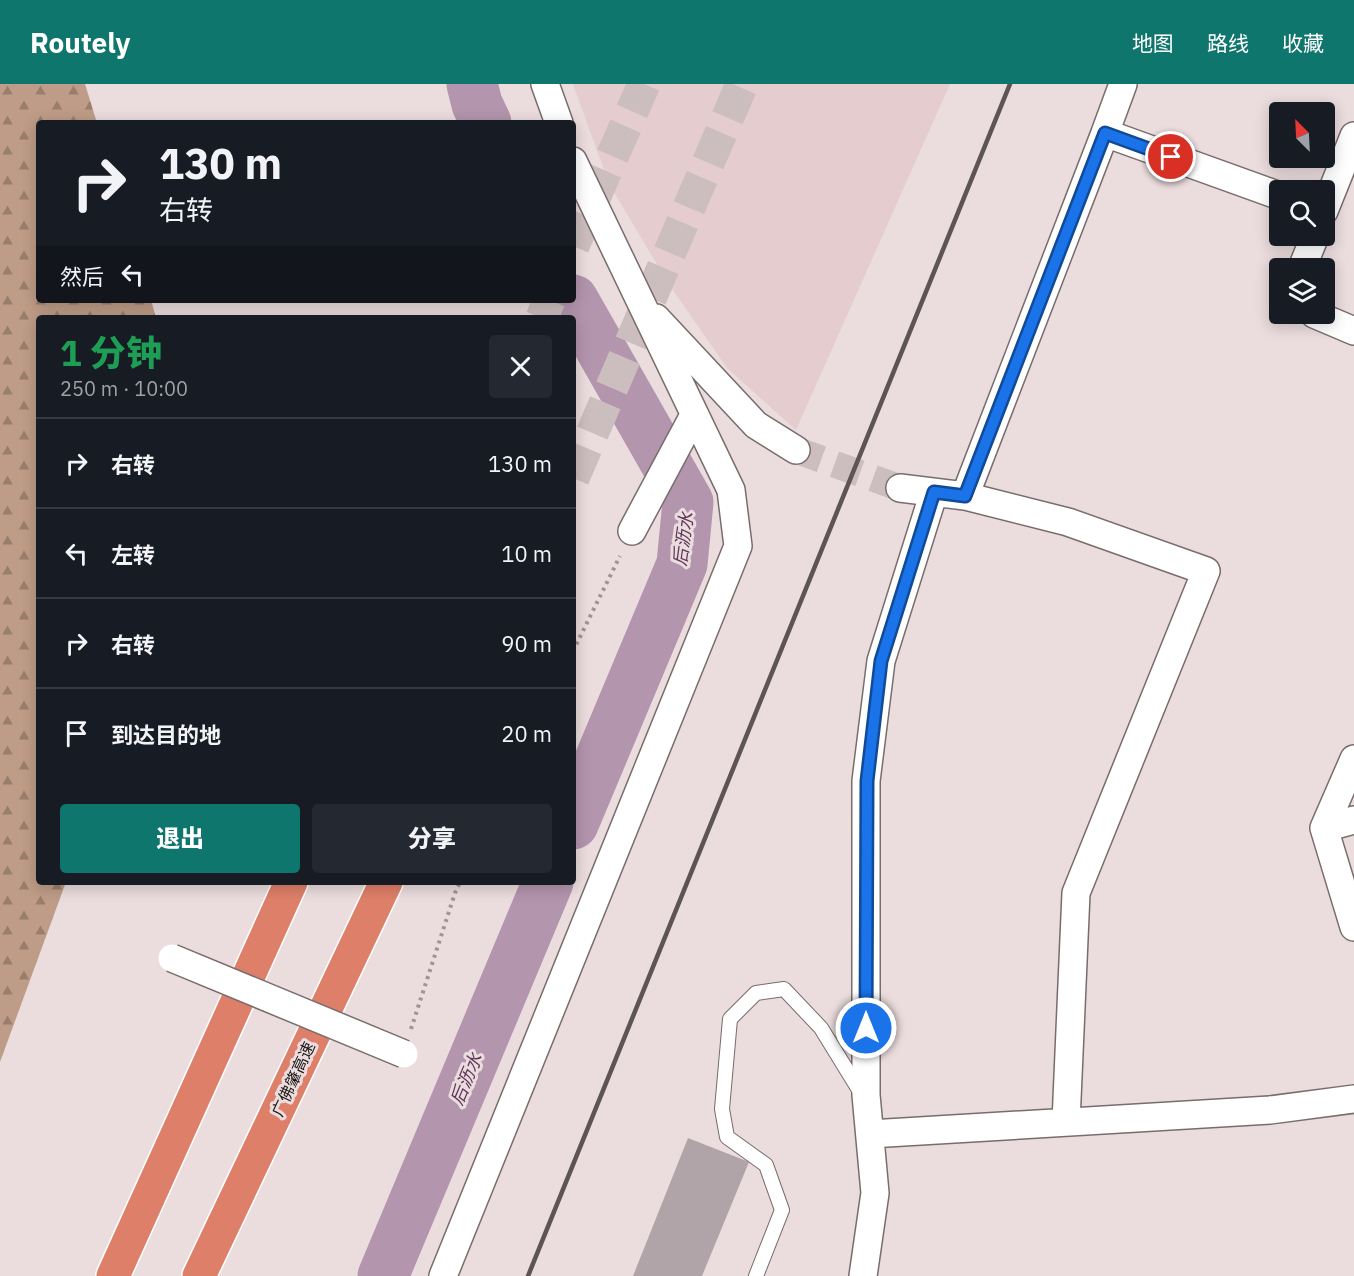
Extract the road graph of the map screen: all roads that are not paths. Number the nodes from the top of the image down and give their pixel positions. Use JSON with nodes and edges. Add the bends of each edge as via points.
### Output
{"nodes":[{"id":1,"x":545,"y":84,"type":"edge"},
{"id":2,"x":1122,"y":84,"type":"edge"},
{"id":3,"x":558,"y":120,"type":"edge"},
{"id":4,"x":1105,"y":133,"type":"junction"},
{"id":5,"x":1354,"y":136,"type":"edge"},
{"id":6,"x":576,"y":167,"type":"edge"},
{"id":7,"x":1335,"y":184,"type":"edge"},
{"id":8,"x":1269,"y":192,"type":"edge"},
{"id":9,"x":637,"y":297,"type":"junction"},
{"id":10,"x":1335,"y":323,"type":"edge"},
{"id":11,"x":1354,"y":331,"type":"edge"},
{"id":12,"x":694,"y":415,"type":"junction"},
{"id":13,"x":796,"y":450,"type":"tunnel mouth"},
{"id":14,"x":900,"y":488,"type":"tunnel mouth"},
{"id":15,"x":934,"y":492,"type":"junction"},
{"id":16,"x":965,"y":496,"type":"junction"},
{"id":17,"x":632,"y":531,"type":"road end"},
{"id":18,"x":1354,"y":759,"type":"edge"},
{"id":19,"x":1354,"y":820,"type":"edge"},
{"id":20,"x":1324,"y":828,"type":"junction"},
{"id":21,"x":290,"y":885,"type":"edge"},
{"id":22,"x":385,"y":885,"type":"edge"},
{"id":23,"x":1354,"y":927,"type":"edge"},
{"id":24,"x":172,"y":958,"type":"dead end"},
{"id":25,"x":404,"y":1054,"type":"road end"},
{"id":26,"x":1354,"y":1099,"type":"edge"},
{"id":27,"x":867,"y":1102,"type":"junction"},
{"id":28,"x":1066,"y":1122,"type":"junction"},
{"id":29,"x":870,"y":1134,"type":"junction"},
{"id":30,"x":113,"y":1276,"type":"edge"},
{"id":31,"x":199,"y":1276,"type":"edge"},
{"id":32,"x":444,"y":1276,"type":"edge"},
{"id":33,"x":756,"y":1276,"type":"edge"},
{"id":34,"x":863,"y":1276,"type":"edge"}],
"edges":[{"from":1,"to":3,"type":"street"},
{"from":2,"to":4,"type":"street"},
{"from":4,"to":8,"type":"street"},
{"from":4,"to":16,"type":"street"},
{"from":5,"to":7,"type":"street"},
{"from":6,"to":9,"type":"street"},
{"from":9,"to":12,"type":"street"},
{"from":9,"to":13,"type":"street","via":[[756,425]]},
{"from":10,"to":11,"type":"street"},
{"from":12,"to":17,"type":"street"},
{"from":12,"to":32,"type":"street","via":[[731,490],[738,546]]},
{"from":14,"to":15,"type":"street"},
{"from":15,"to":16,"type":"street"},
{"from":15,"to":27,"type":"street","via":[[881,661],[868,770]]},
{"from":16,"to":28,"type":"street","via":[[1068,522],[1206,571],[1076,893]]},
{"from":18,"to":20,"type":"street"},
{"from":19,"to":20,"type":"street"},
{"from":20,"to":23,"type":"street"},
{"from":21,"to":30,"type":"highway"},
{"from":22,"to":31,"type":"highway","name":"广佛肇高速"},
{"from":24,"to":25,"type":"street","bridge":true},
{"from":26,"to":28,"type":"street","via":[[1270,1110]]},
{"from":27,"to":29,"type":"street"},
{"from":27,"to":33,"type":"lane","via":[[821,1028],[783,988],[756,993],[730,1019],[722,1109],[727,1137],[766,1165],[782,1210]]},
{"from":28,"to":29,"type":"street"},
{"from":29,"to":34,"type":"street","via":[[875,1193]]}]}
